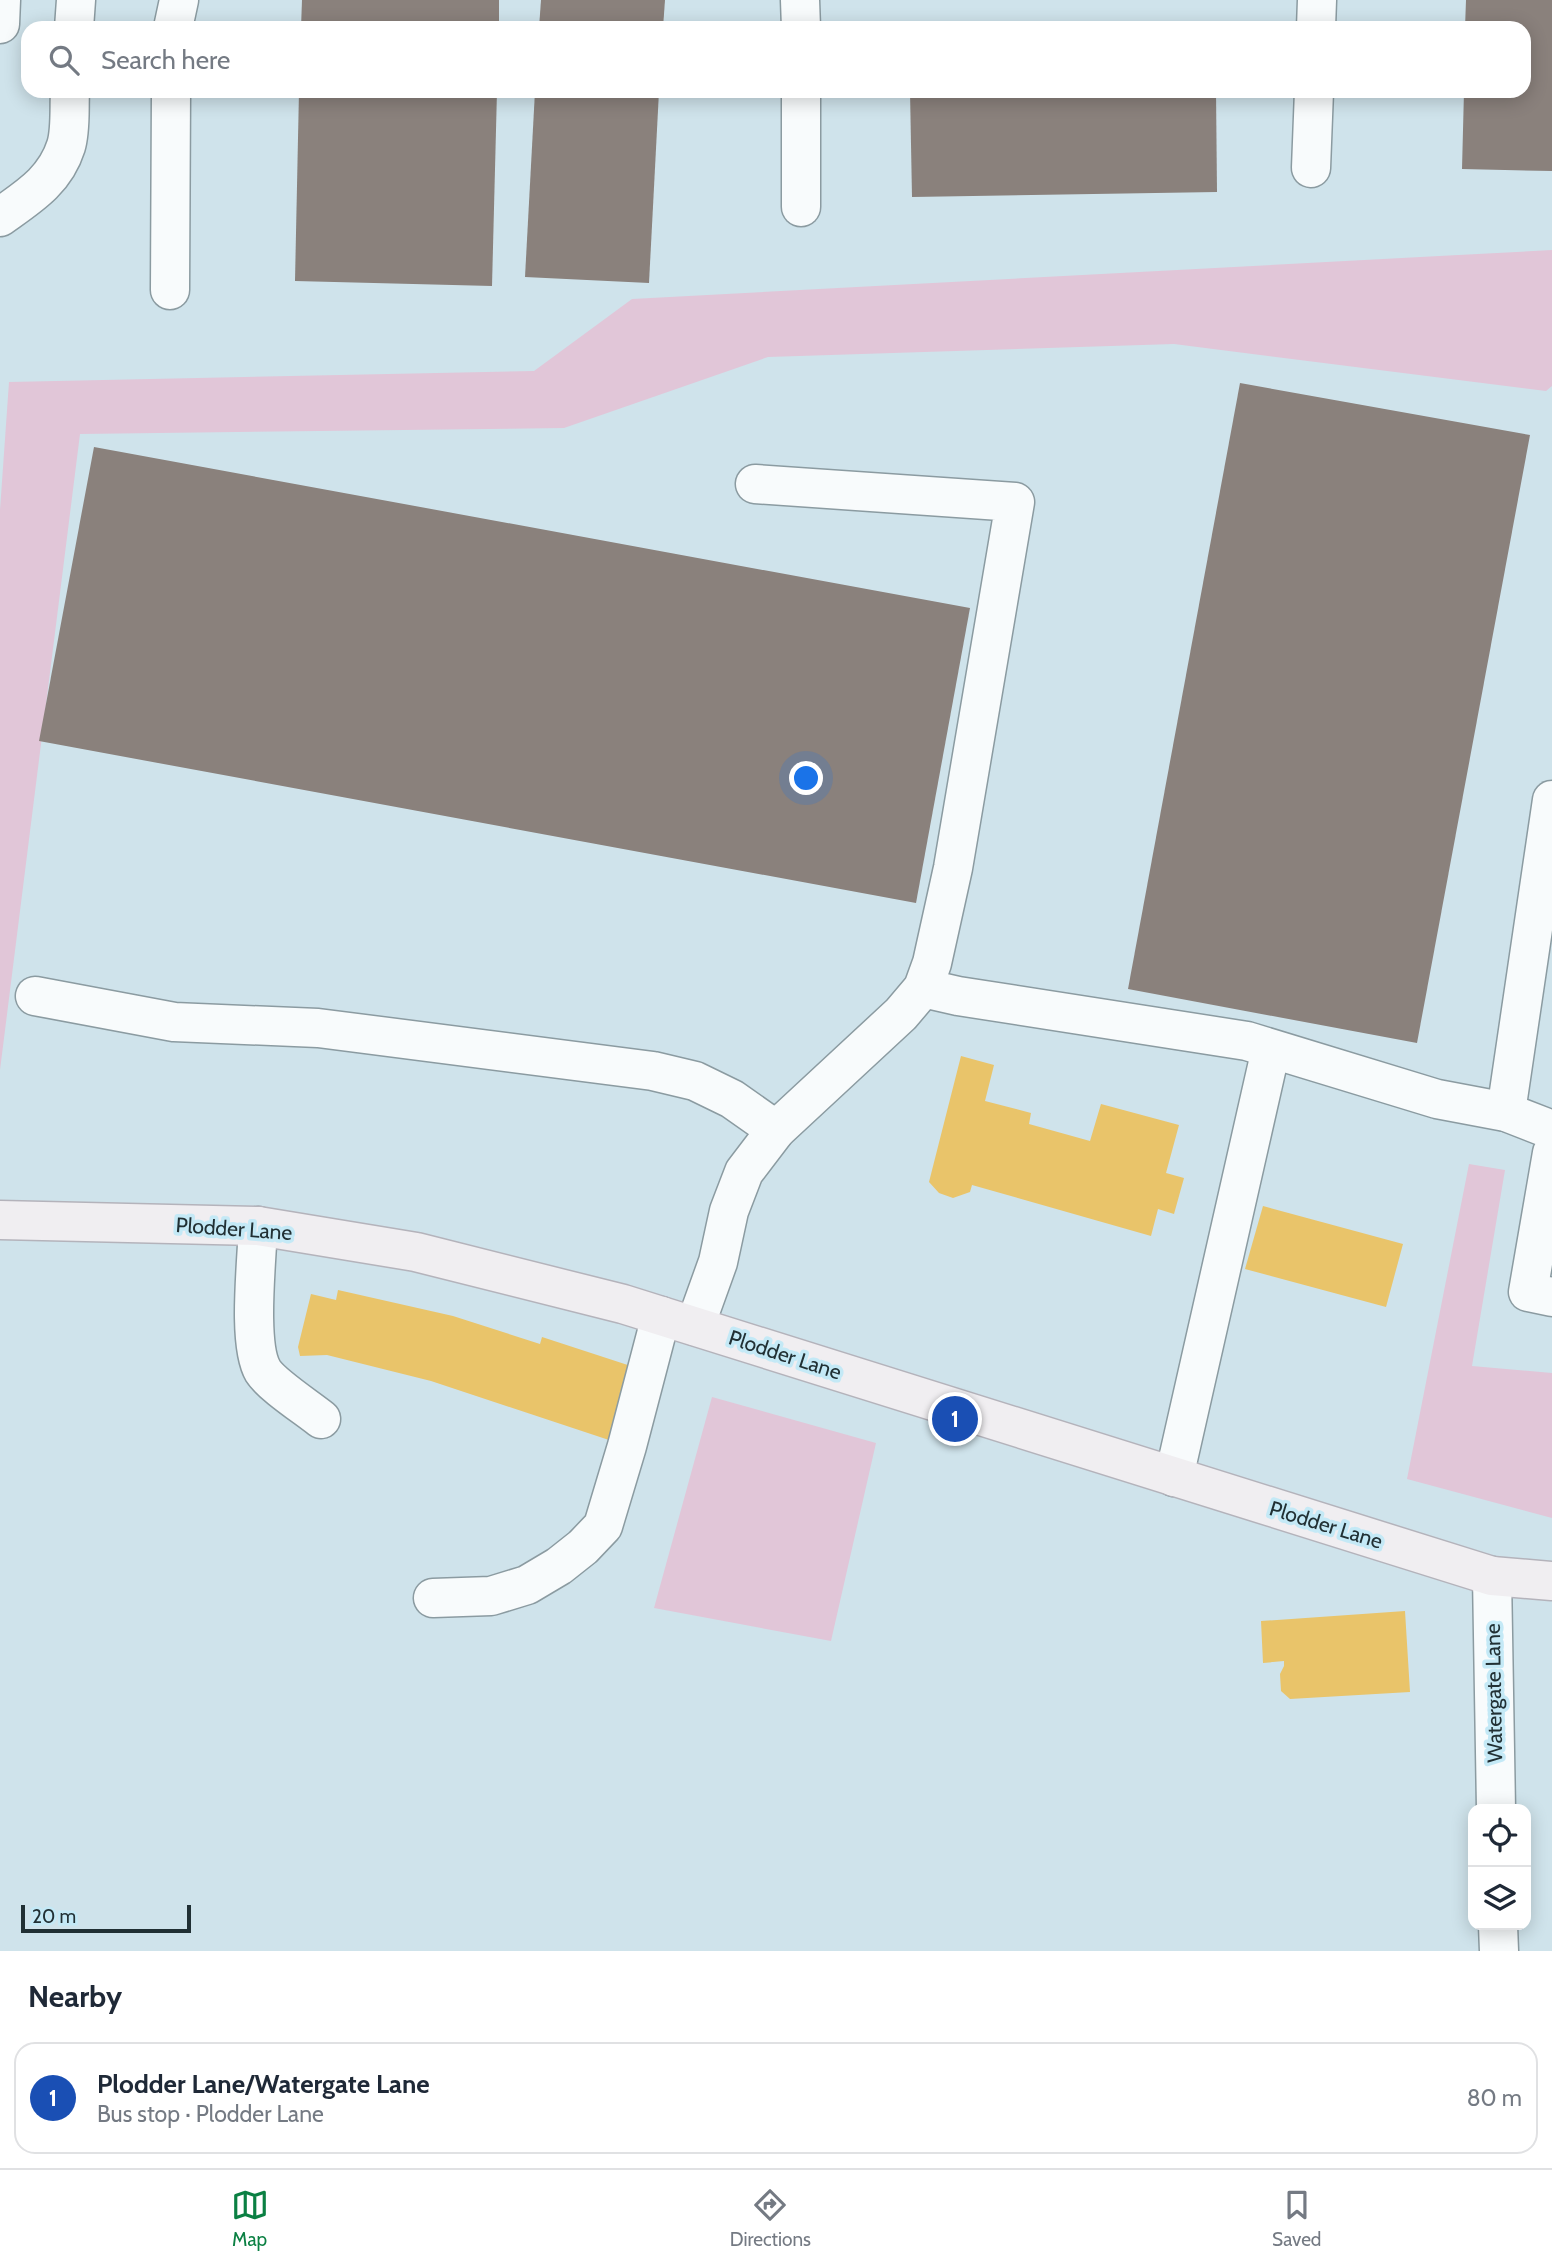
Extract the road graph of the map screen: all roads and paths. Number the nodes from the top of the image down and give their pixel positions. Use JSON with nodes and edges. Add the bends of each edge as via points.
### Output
{"nodes":[{"id":1,"x":1,"y":0,"type":"edge"},
{"id":2,"x":76,"y":0,"type":"edge"},
{"id":3,"x":179,"y":0,"type":"edge"},
{"id":4,"x":800,"y":0,"type":"edge"},
{"id":5,"x":1317,"y":0,"type":"edge"},
{"id":6,"x":74,"y":21,"type":"edge"},
{"id":7,"x":174,"y":21,"type":"edge"},
{"id":8,"x":800,"y":21,"type":"edge"},
{"id":9,"x":1316,"y":21,"type":"edge"},
{"id":10,"x":0,"y":24,"type":"edge"},
{"id":11,"x":70,"y":98,"type":"edge"},
{"id":12,"x":171,"y":98,"type":"edge"},
{"id":13,"x":801,"y":98,"type":"edge"},
{"id":14,"x":1314,"y":98,"type":"edge"},
{"id":15,"x":1311,"y":168,"type":"dead end"},
{"id":16,"x":802,"y":207,"type":"dead end"},
{"id":17,"x":0,"y":217,"type":"edge"},
{"id":18,"x":170,"y":290,"type":"dead end"},
{"id":19,"x":755,"y":484,"type":"dead end"},
{"id":20,"x":1550,"y":824,"type":"edge"},
{"id":21,"x":923,"y":988,"type":"junction"},
{"id":22,"x":35,"y":996,"type":"dead end"},
{"id":23,"x":1271,"y":1049,"type":"junction"},
{"id":24,"x":1506,"y":1112,"type":"junction"},
{"id":25,"x":1552,"y":1129,"type":"edge"},
{"id":26,"x":776,"y":1130,"type":"junction"},
{"id":27,"x":1552,"y":1153,"type":"edge"},
{"id":28,"x":0,"y":1220,"type":"edge"},
{"id":29,"x":258,"y":1226,"type":"junction"},
{"id":30,"x":1552,"y":1297,"type":"edge"},
{"id":31,"x":678,"y":1321,"type":"junction"},
{"id":32,"x":321,"y":1419,"type":"dead end"},
{"id":33,"x":1174,"y":1477,"type":"junction"},
{"id":34,"x":1492,"y":1576,"type":"junction"},
{"id":35,"x":1552,"y":1581,"type":"edge"},
{"id":36,"x":433,"y":1598,"type":"dead end"},
{"id":37,"x":1496,"y":1804,"type":"edge"},
{"id":38,"x":1498,"y":1930,"type":"edge"},
{"id":39,"x":1499,"y":1951,"type":"edge"}],
"edges":[{"from":1,"to":10,"type":"street"},
{"from":2,"to":6,"type":"street"},
{"from":3,"to":7,"type":"street"},
{"from":4,"to":8,"type":"street"},
{"from":5,"to":9,"type":"street"},
{"from":11,"to":17,"type":"street","via":[[67,145],[55,170],[43,186]]},
{"from":12,"to":18,"type":"street"},
{"from":13,"to":16,"type":"street"},
{"from":14,"to":15,"type":"street"},
{"from":19,"to":21,"type":"street","via":[[1015,502],[953,868]]},
{"from":20,"to":24,"type":"street"},
{"from":21,"to":23,"type":"street","via":[[1247,1041]]},
{"from":21,"to":26,"type":"street"},
{"from":22,"to":26,"type":"street","via":[[174,1022],[318,1028],[653,1070],[695,1081],[732,1099]]},
{"from":23,"to":24,"type":"street","via":[[1437,1099]]},
{"from":23,"to":33,"type":"street"},
{"from":24,"to":25,"type":"street"},
{"from":26,"to":31,"type":"street","via":[[744,1172],[729,1211],[718,1262]]},
{"from":27,"to":30,"type":"street","via":[[1528,1292]]},
{"from":28,"to":29,"type":"main road","name":"Plodder Lane"},
{"from":29,"to":31,"type":"main road","name":"Plodder Lane","via":[[416,1252]]},
{"from":29,"to":32,"type":"street","via":[[257,1358],[264,1373]]},
{"from":31,"to":33,"type":"main road","name":"Plodder Lane"},
{"from":31,"to":36,"type":"street","via":[[634,1423],[603,1526],[559,1566],[527,1585],[491,1596]]},
{"from":33,"to":34,"type":"main road","name":"Plodder Lane"},
{"from":34,"to":35,"type":"main road","name":"Plodder Lane"},
{"from":34,"to":37,"type":"street","name":"Watergate Lane"},
{"from":38,"to":39,"type":"street"}]}
